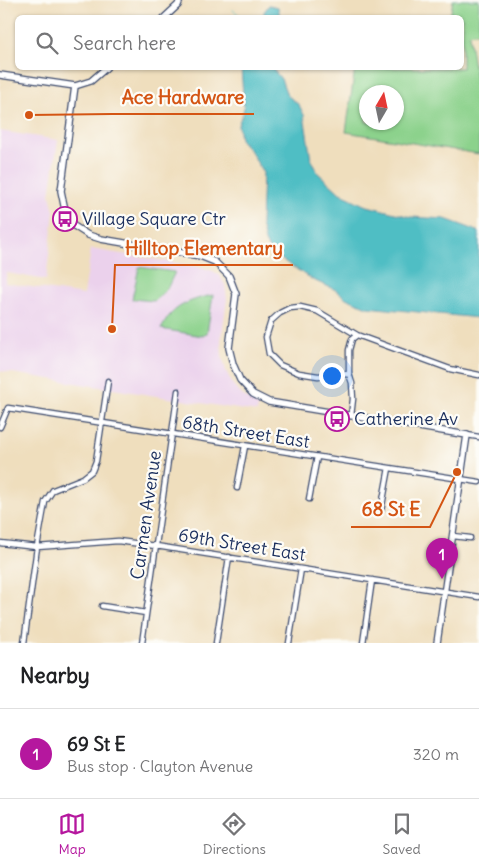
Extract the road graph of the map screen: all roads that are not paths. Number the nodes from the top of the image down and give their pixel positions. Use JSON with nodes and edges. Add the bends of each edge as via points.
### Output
{"nodes":[{"id":1,"x":180,"y":0,"type":"edge"},
{"id":2,"x":167,"y":15,"type":"edge"},
{"id":3,"x":104,"y":70,"type":"edge"},
{"id":4,"x":0,"y":74,"type":"edge"},
{"id":5,"x":75,"y":86,"type":"junction"},
{"id":6,"x":357,"y":335,"type":"junction"},
{"id":7,"x":349,"y":374,"type":"junction"},
{"id":8,"x":479,"y":375,"type":"edge"},
{"id":9,"x":108,"y":381,"type":"dead end"},
{"id":10,"x":178,"y":391,"type":"dead end"},
{"id":11,"x":351,"y":416,"type":"junction"},
{"id":12,"x":103,"y":423,"type":"junction"},
{"id":13,"x":0,"y":427,"type":"edge"},
{"id":14,"x":173,"y":434,"type":"junction"},
{"id":15,"x":467,"y":436,"type":"junction"},
{"id":16,"x":479,"y":437,"type":"edge"},
{"id":17,"x":245,"y":446,"type":"junction"},
{"id":18,"x":317,"y":457,"type":"junction"},
{"id":19,"x":389,"y":468,"type":"junction"},
{"id":20,"x":461,"y":479,"type":"junction"},
{"id":21,"x":479,"y":482,"type":"edge"},
{"id":22,"x":237,"y":488,"type":"dead end"},
{"id":23,"x":309,"y":499,"type":"dead end"},
{"id":24,"x":382,"y":510,"type":"dead end"},
{"id":25,"x":453,"y":536,"type":"junction"},
{"id":26,"x":470,"y":538,"type":"dead end"},
{"id":27,"x":0,"y":543,"type":"edge"},
{"id":28,"x":156,"y":546,"type":"junction"},
{"id":29,"x":37,"y":547,"type":"junction"},
{"id":30,"x":229,"y":557,"type":"junction"},
{"id":31,"x":300,"y":569,"type":"junction"},
{"id":32,"x":372,"y":580,"type":"junction"},
{"id":33,"x":445,"y":591,"type":"junction"},
{"id":34,"x":479,"y":597,"type":"edge"},
{"id":35,"x":102,"y":606,"type":"dead end"},
{"id":36,"x":146,"y":613,"type":"junction"},
{"id":37,"x":24,"y":643,"type":"edge"},
{"id":38,"x":142,"y":643,"type":"edge"},
{"id":39,"x":216,"y":643,"type":"edge"},
{"id":40,"x":289,"y":643,"type":"edge"},
{"id":41,"x":363,"y":643,"type":"edge"},
{"id":42,"x":437,"y":643,"type":"edge"}],
"edges":[{"from":1,"to":2,"type":"street"},
{"from":3,"to":5,"type":"street","via":[[91,81]]},
{"from":4,"to":5,"type":"street"},
{"from":5,"to":11,"type":"street","via":[[61,191],[65,210],[74,226],[101,239],[200,256],[215,262],[229,276],[236,294],[229,348],[240,380],[253,394],[269,402]]},
{"from":6,"to":7,"type":"street","via":[[352,339],[349,350]]},
{"from":6,"to":7,"type":"street","via":[[317,311],[300,307],[280,313],[271,321],[266,337],[269,354],[280,365],[318,376]]},
{"from":6,"to":8,"type":"street","via":[[450,369]]},
{"from":7,"to":11,"type":"street","via":[[353,399]]},
{"from":9,"to":12,"type":"street"},
{"from":10,"to":14,"type":"street","name":"Carmen Avenue"},
{"from":11,"to":15,"type":"street"},
{"from":12,"to":13,"type":"street","name":"68th Street East","via":[[8,408]]},
{"from":12,"to":14,"type":"street","name":"68th Street East"},
{"from":12,"to":29,"type":"street","via":[[92,471],[53,490],[45,502]]},
{"from":14,"to":17,"type":"street","name":"68th Street East"},
{"from":14,"to":28,"type":"street","name":"Carmen Avenue"},
{"from":15,"to":16,"type":"street"},
{"from":15,"to":20,"type":"street"},
{"from":17,"to":18,"type":"street","name":"68th Street East"},
{"from":17,"to":22,"type":"street"},
{"from":18,"to":19,"type":"street","name":"68th Street East"},
{"from":18,"to":23,"type":"street"},
{"from":19,"to":20,"type":"street","name":"68th Street East"},
{"from":19,"to":24,"type":"street"},
{"from":20,"to":21,"type":"street","name":"68th Street East"},
{"from":20,"to":25,"type":"street"},
{"from":25,"to":26,"type":"street"},
{"from":25,"to":33,"type":"street"},
{"from":27,"to":29,"type":"street","name":"69th Street East"},
{"from":28,"to":29,"type":"street","name":"69th Street East","via":[[118,541]]},
{"from":28,"to":30,"type":"street","name":"69th Street East"},
{"from":28,"to":36,"type":"street","name":"Carmen Avenue"},
{"from":29,"to":37,"type":"street"},
{"from":30,"to":31,"type":"street","name":"69th Street East"},
{"from":30,"to":39,"type":"street"},
{"from":31,"to":32,"type":"street","name":"69th Street East"},
{"from":31,"to":40,"type":"street"},
{"from":32,"to":33,"type":"street","name":"69th Street East"},
{"from":32,"to":41,"type":"street"},
{"from":33,"to":34,"type":"street","name":"69th Street East"},
{"from":33,"to":42,"type":"street"},
{"from":35,"to":36,"type":"street"},
{"from":36,"to":38,"type":"street","name":"Carmen Avenue"}]}
